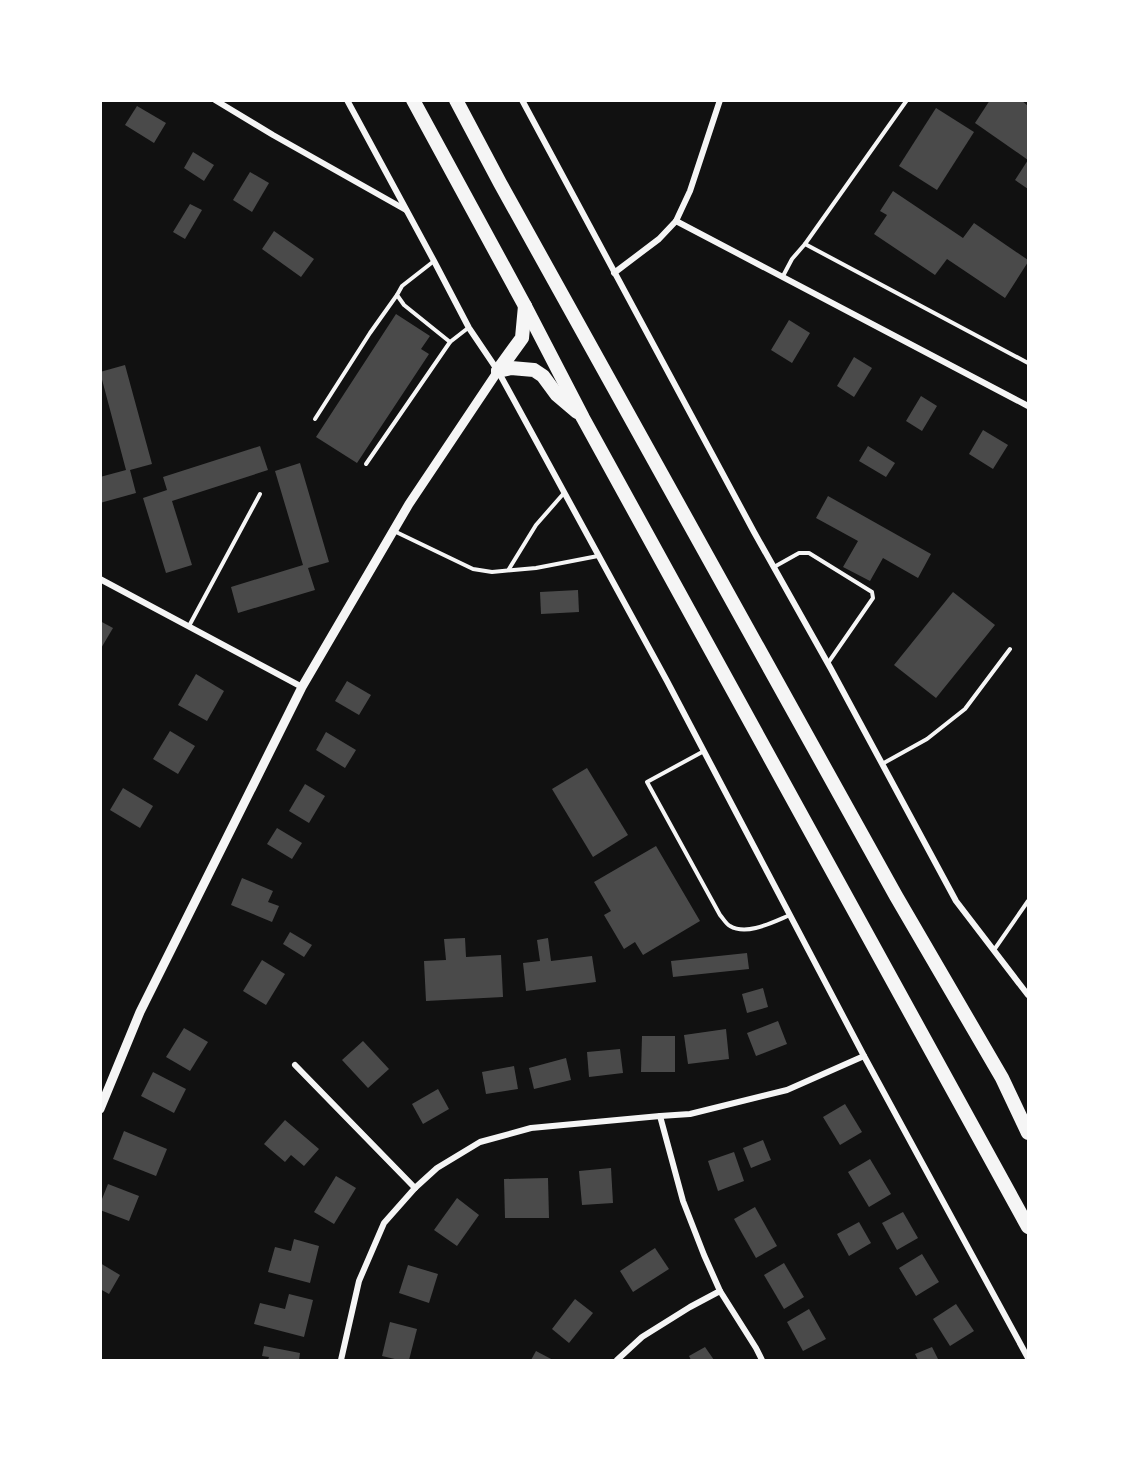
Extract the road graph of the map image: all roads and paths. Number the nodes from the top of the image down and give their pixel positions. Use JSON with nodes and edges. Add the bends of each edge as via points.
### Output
{"nodes":[{"id":1,"x":215,"y":100,"type":"edge"},
{"id":2,"x":347,"y":100,"type":"edge"},
{"id":3,"x":413,"y":100,"type":"edge"},
{"id":4,"x":456,"y":100,"type":"edge"},
{"id":5,"x":522,"y":100,"type":"edge"},
{"id":6,"x":720,"y":100,"type":"edge"},
{"id":7,"x":907,"y":100,"type":"edge"},
{"id":8,"x":406,"y":210,"type":"junction"},
{"id":9,"x":676,"y":221,"type":"junction"},
{"id":10,"x":805,"y":244,"type":"junction"},
{"id":11,"x":434,"y":261,"type":"junction"},
{"id":12,"x":614,"y":273,"type":"junction"},
{"id":13,"x":783,"y":276,"type":"junction"},
{"id":14,"x":397,"y":295,"type":"junction"},
{"id":15,"x":525,"y":306,"type":"junction"},
{"id":16,"x":469,"y":328,"type":"junction"},
{"id":17,"x":450,"y":342,"type":"junction"},
{"id":18,"x":1029,"y":363,"type":"edge"},
{"id":19,"x":498,"y":371,"type":"junction"},
{"id":20,"x":1029,"y":406,"type":"edge"},
{"id":21,"x":583,"y":418,"type":"junction"},
{"id":22,"x":315,"y":419,"type":"dead end"},
{"id":23,"x":366,"y":464,"type":"dead end"},
{"id":24,"x":564,"y":492,"type":"junction"},
{"id":25,"x":260,"y":494,"type":"dead end"},
{"id":26,"x":393,"y":530,"type":"junction"},
{"id":27,"x":599,"y":556,"type":"junction"},
{"id":28,"x":774,"y":567,"type":"junction"},
{"id":29,"x":508,"y":570,"type":"junction"},
{"id":30,"x":100,"y":579,"type":"edge"},
{"id":31,"x":189,"y":626,"type":"junction"},
{"id":32,"x":1010,"y":648,"type":"dead end"},
{"id":33,"x":828,"y":663,"type":"junction"},
{"id":34,"x":302,"y":687,"type":"junction"},
{"id":35,"x":704,"y":751,"type":"junction"},
{"id":36,"x":882,"y":764,"type":"junction"},
{"id":37,"x":1029,"y":901,"type":"edge"},
{"id":38,"x":790,"y":915,"type":"junction"},
{"id":39,"x":994,"y":950,"type":"junction"},
{"id":40,"x":1029,"y":995,"type":"edge"},
{"id":41,"x":864,"y":1056,"type":"junction"},
{"id":42,"x":295,"y":1065,"type":"dead end"},
{"id":43,"x":1002,"y":1078,"type":"junction"},
{"id":44,"x":100,"y":1109,"type":"edge"},
{"id":45,"x":1029,"y":1114,"type":"edge"},
{"id":46,"x":660,"y":1116,"type":"junction"},
{"id":47,"x":1029,"y":1133,"type":"edge"},
{"id":48,"x":415,"y":1188,"type":"junction"},
{"id":49,"x":1029,"y":1227,"type":"edge"},
{"id":50,"x":720,"y":1291,"type":"junction"},
{"id":51,"x":1029,"y":1358,"type":"edge"},
{"id":52,"x":341,"y":1360,"type":"edge"},
{"id":53,"x":617,"y":1360,"type":"edge"},
{"id":54,"x":762,"y":1360,"type":"edge"}],
"edges":[{"from":1,"to":8,"type":"street"},
{"from":2,"to":8,"type":"street"},
{"from":3,"to":15,"type":"highway"},
{"from":4,"to":43,"type":"highway","via":[[890,886]]},
{"from":5,"to":12,"type":"street"},
{"from":6,"to":9,"type":"street"},
{"from":7,"to":10,"type":"lane"},
{"from":8,"to":11,"type":"street"},
{"from":9,"to":12,"type":"street"},
{"from":9,"to":13,"type":"street"},
{"from":10,"to":13,"type":"lane"},
{"from":10,"to":18,"type":"lane"},
{"from":11,"to":14,"type":"lane","via":[[402,286]]},
{"from":11,"to":16,"type":"street"},
{"from":12,"to":28,"type":"street"},
{"from":13,"to":20,"type":"street"},
{"from":14,"to":17,"type":"lane"},
{"from":14,"to":22,"type":"lane"},
{"from":15,"to":19,"type":"highway","via":[[522,338]]},
{"from":15,"to":21,"type":"highway"},
{"from":16,"to":17,"type":"lane"},
{"from":16,"to":19,"type":"street"},
{"from":17,"to":23,"type":"lane"},
{"from":19,"to":21,"type":"highway","via":[[534,370]]},
{"from":19,"to":24,"type":"street"},
{"from":19,"to":26,"type":"street"},
{"from":21,"to":49,"type":"highway"},
{"from":24,"to":27,"type":"street"},
{"from":24,"to":29,"type":"lane","via":[[536,525]]},
{"from":25,"to":31,"type":"lane"},
{"from":26,"to":29,"type":"lane","via":[[473,569]]},
{"from":26,"to":34,"type":"street"},
{"from":27,"to":29,"type":"lane"},
{"from":27,"to":35,"type":"street"},
{"from":28,"to":33,"type":"street"},
{"from":28,"to":33,"type":"lane","via":[[799,553],[809,553],[872,592],[873,598]]},
{"from":30,"to":31,"type":"street"},
{"from":31,"to":34,"type":"street"},
{"from":32,"to":36,"type":"lane","via":[[964,709],[927,739]]},
{"from":33,"to":36,"type":"street"},
{"from":34,"to":44,"type":"street","via":[[140,1012]]},
{"from":35,"to":38,"type":"street"},
{"from":35,"to":38,"type":"lane","via":[[647,782],[729,926],[747,931]]},
{"from":36,"to":39,"type":"street","via":[[956,901]]},
{"from":37,"to":39,"type":"lane"},
{"from":38,"to":41,"type":"street"},
{"from":39,"to":40,"type":"street"},
{"from":41,"to":46,"type":"street","via":[[787,1090],[690,1114]]},
{"from":41,"to":51,"type":"street"},
{"from":42,"to":48,"type":"street"},
{"from":43,"to":45,"type":"highway"},
{"from":43,"to":47,"type":"highway"},
{"from":46,"to":48,"type":"street","via":[[531,1128],[480,1142],[437,1168]]},
{"from":46,"to":50,"type":"street","via":[[683,1201]]},
{"from":48,"to":52,"type":"street","via":[[384,1223],[359,1281]]},
{"from":50,"to":53,"type":"street","via":[[642,1337]]},
{"from":50,"to":54,"type":"street"}]}
